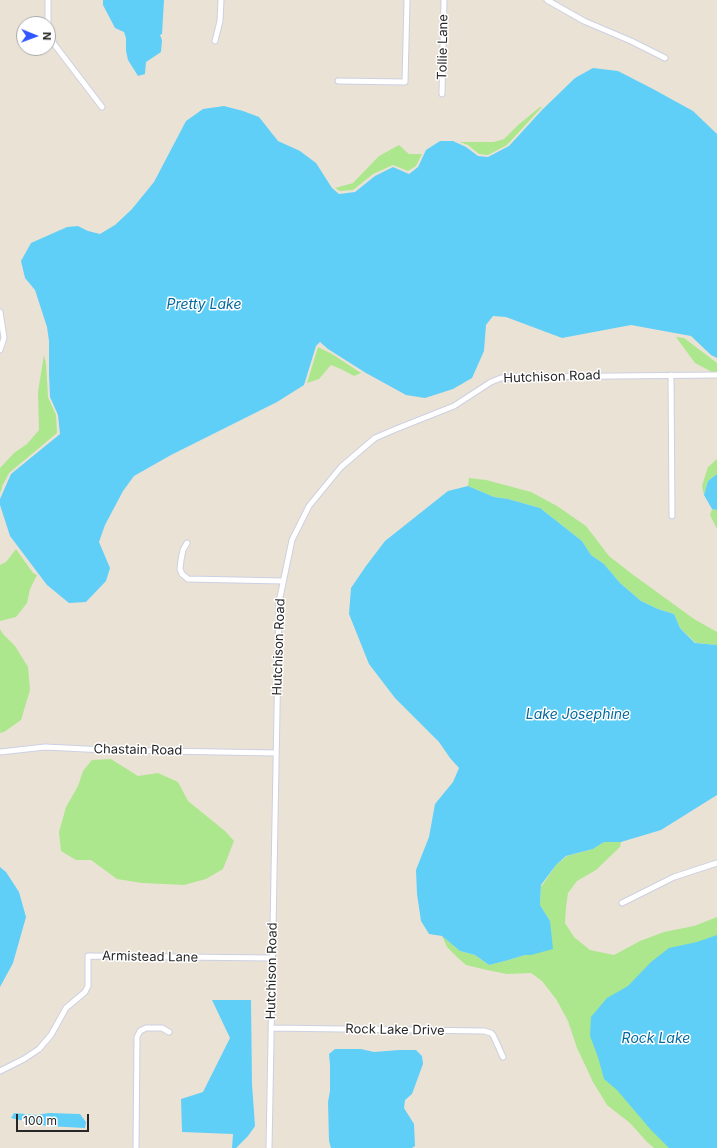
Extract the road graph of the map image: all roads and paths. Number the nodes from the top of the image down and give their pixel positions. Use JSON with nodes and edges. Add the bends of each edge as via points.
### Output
{"nodes":[{"id":1,"x":48,"y":0,"type":"edge"},
{"id":2,"x":221,"y":0,"type":"edge"},
{"id":3,"x":407,"y":0,"type":"edge"},
{"id":4,"x":444,"y":0,"type":"edge"},
{"id":5,"x":547,"y":0,"type":"edge"},
{"id":6,"x":48,"y":16,"type":"edge"},
{"id":7,"x":215,"y":41,"type":"dead end"},
{"id":8,"x":56,"y":47,"type":"edge"},
{"id":9,"x":665,"y":58,"type":"dead end"},
{"id":10,"x":338,"y":81,"type":"dead end"},
{"id":11,"x":442,"y":94,"type":"dead end"},
{"id":12,"x":102,"y":107,"type":"dead end"},
{"id":13,"x":0,"y":312,"type":"edge"},
{"id":14,"x":0,"y":350,"type":"edge"},
{"id":15,"x":671,"y":375,"type":"junction"},
{"id":16,"x":717,"y":375,"type":"edge"},
{"id":17,"x":672,"y":516,"type":"dead end"},
{"id":18,"x":187,"y":543,"type":"dead end"},
{"id":19,"x":283,"y":581,"type":"junction"},
{"id":20,"x":0,"y":752,"type":"edge"},
{"id":21,"x":276,"y":753,"type":"junction"},
{"id":22,"x":717,"y":863,"type":"edge"},
{"id":23,"x":622,"y":903,"type":"dead end"},
{"id":24,"x":272,"y":958,"type":"junction"},
{"id":25,"x":271,"y":1028,"type":"junction"},
{"id":26,"x":169,"y":1032,"type":"dead end"},
{"id":27,"x":503,"y":1057,"type":"dead end"},
{"id":28,"x":0,"y":1071,"type":"edge"},
{"id":29,"x":136,"y":1148,"type":"edge"},
{"id":30,"x":269,"y":1148,"type":"edge"}],
"edges":[{"from":1,"to":6,"type":"street"},
{"from":2,"to":7,"type":"street","via":[[220,21]]},
{"from":3,"to":10,"type":"street","via":[[405,82]]},
{"from":4,"to":11,"type":"street","name":"Tollie Lane"},
{"from":5,"to":9,"type":"street","via":[[584,21]]},
{"from":8,"to":12,"type":"street"},
{"from":13,"to":14,"type":"street","via":[[4,338]]},
{"from":15,"to":16,"type":"street","name":"Hutchison Road"},
{"from":15,"to":17,"type":"street"},
{"from":15,"to":19,"type":"street","name":"Hutchison Road","via":[[501,378],[454,406],[375,438],[340,467],[310,506],[292,540]]},
{"from":18,"to":19,"type":"street","via":[[183,550],[180,569],[188,579]]},
{"from":19,"to":21,"type":"street","name":"Hutchison Road","via":[[279,602]]},
{"from":20,"to":21,"type":"street","name":"Chastain Road","via":[[45,747]]},
{"from":21,"to":24,"type":"street","name":"Hutchison Road"},
{"from":22,"to":23,"type":"street","via":[[674,877]]},
{"from":24,"to":25,"type":"street","name":"Hutchison Road"},
{"from":24,"to":28,"type":"street","name":"Armistead Lane","via":[[88,956],[88,986],[85,992],[66,1008],[51,1035],[39,1049],[24,1060]]},
{"from":25,"to":27,"type":"street","name":"Rock Lake Drive","via":[[484,1031],[493,1035]]},
{"from":25,"to":30,"type":"street","name":"Hutchison Road"},
{"from":26,"to":29,"type":"street","via":[[162,1028],[146,1028],[140,1031],[137,1037]]}]}
